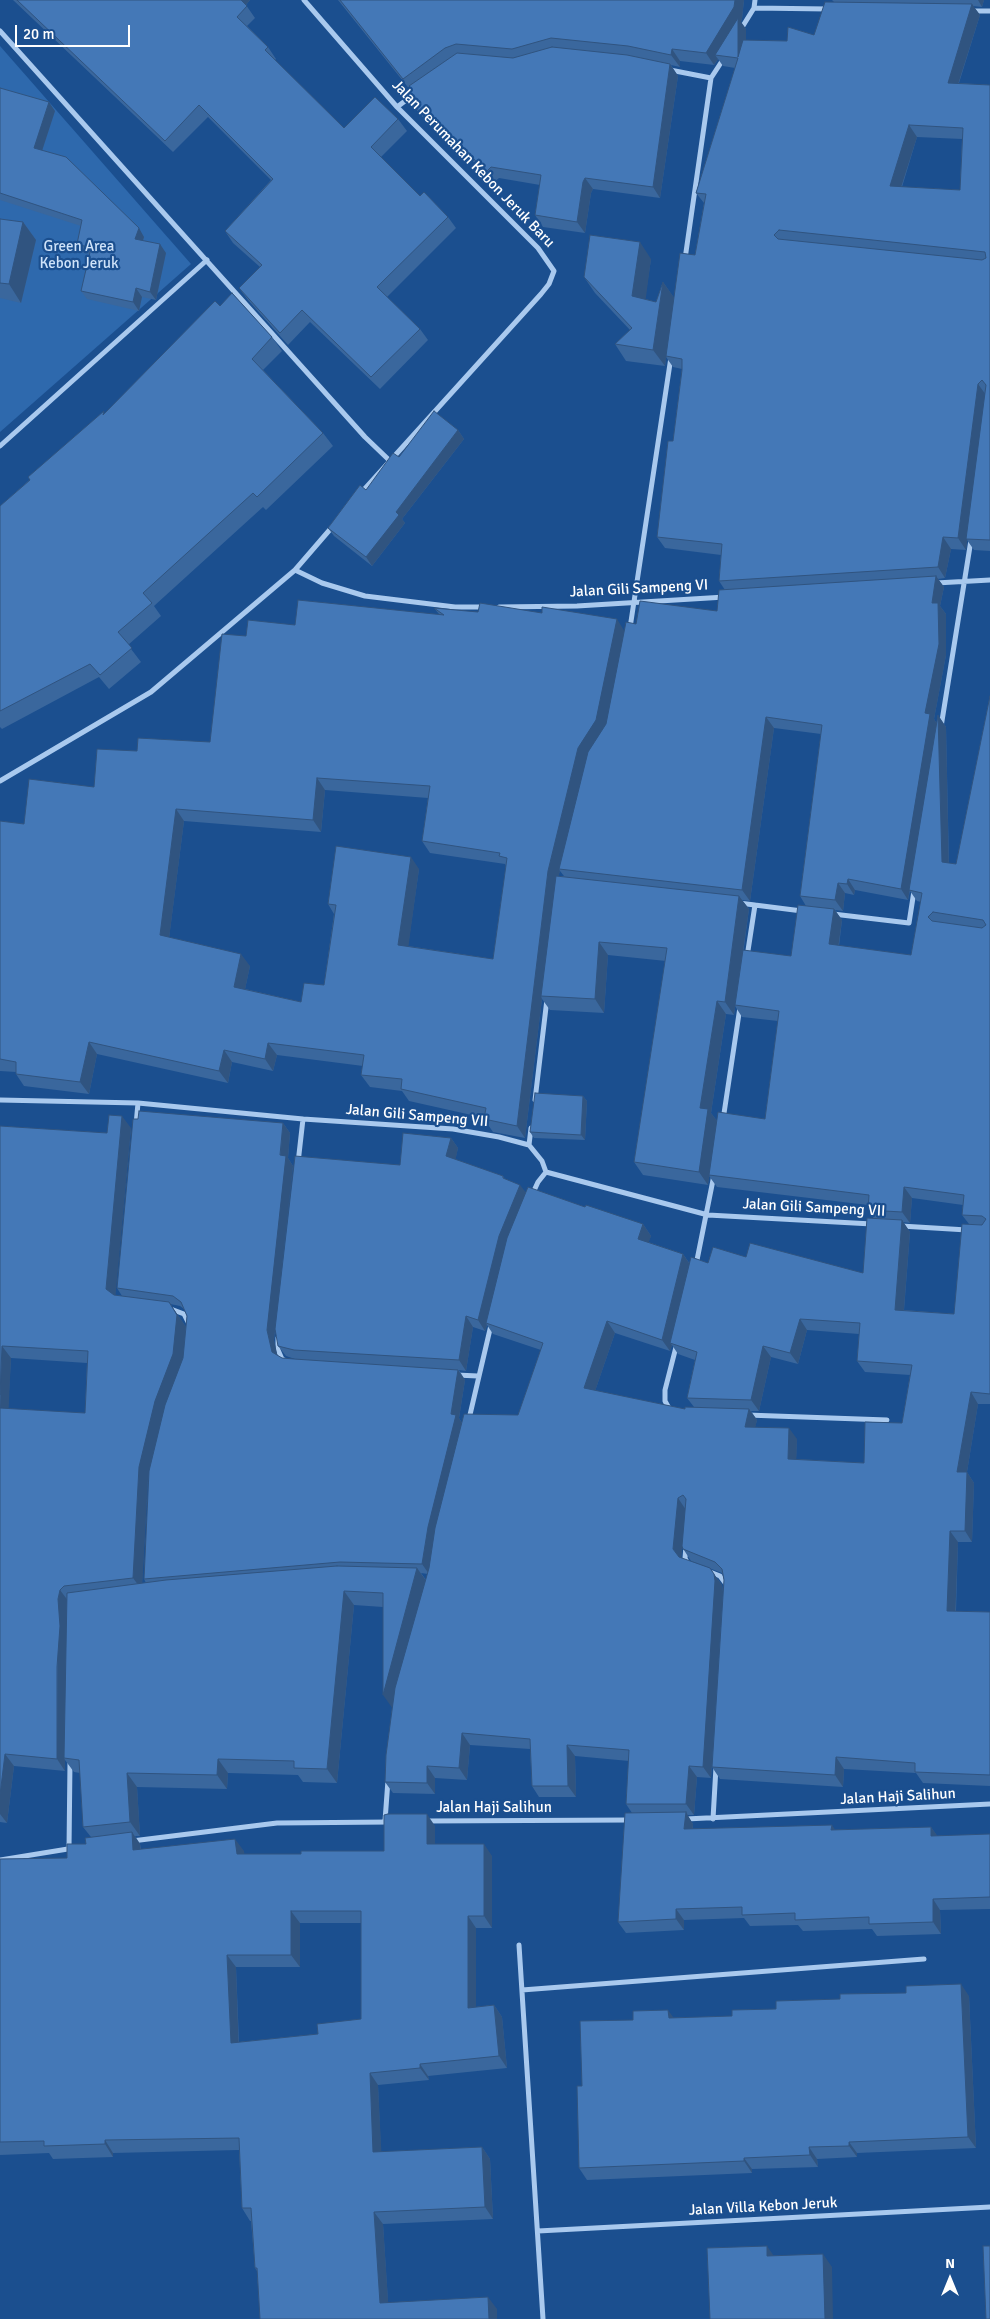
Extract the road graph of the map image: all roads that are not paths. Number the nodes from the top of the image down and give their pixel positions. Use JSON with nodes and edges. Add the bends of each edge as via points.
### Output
{"nodes":[{"id":1,"x":304,"y":0,"type":"edge"},
{"id":2,"x":755,"y":0,"type":"edge"},
{"id":3,"x":754,"y":8,"type":"junction"},
{"id":4,"x":832,"y":9,"type":"edge"},
{"id":5,"x":960,"y":10,"type":"edge"},
{"id":6,"x":990,"y":11,"type":"edge"},
{"id":7,"x":0,"y":31,"type":"edge"},
{"id":8,"x":737,"y":36,"type":"edge"},
{"id":9,"x":728,"y":51,"type":"edge"},
{"id":10,"x":664,"y":68,"type":"edge"},
{"id":11,"x":712,"y":78,"type":"junction"},
{"id":12,"x":420,"y":90,"type":"edge"},
{"id":13,"x":397,"y":107,"type":"junction"},
{"id":14,"x":208,"y":260,"type":"junction"},
{"id":15,"x":684,"y":266,"type":"edge"},
{"id":16,"x":672,"y":345,"type":"edge"},
{"id":17,"x":0,"y":446,"type":"edge"},
{"id":18,"x":389,"y":460,"type":"junction"},
{"id":19,"x":358,"y":497,"type":"edge"},
{"id":20,"x":339,"y":519,"type":"edge"},
{"id":21,"x":972,"y":532,"type":"edge"},
{"id":22,"x":295,"y":570,"type":"junction"},
{"id":23,"x":990,"y":580,"type":"edge"},
{"id":24,"x":966,"y":581,"type":"junction"},
{"id":25,"x":927,"y":584,"type":"edge"},
{"id":26,"x":732,"y":596,"type":"edge"},
{"id":27,"x":635,"y":602,"type":"junction"},
{"id":28,"x":630,"y":632,"type":"edge"},
{"id":29,"x":940,"y":733,"type":"edge"},
{"id":30,"x":0,"y":782,"type":"edge"},
{"id":31,"x":915,"y":885,"type":"edge"},
{"id":32,"x":736,"y":903,"type":"edge"},
{"id":33,"x":755,"y":905,"type":"junction"},
{"id":34,"x":813,"y":912,"type":"edge"},
{"id":35,"x":822,"y":913,"type":"edge"},
{"id":36,"x":746,"y":964,"type":"edge"},
{"id":37,"x":548,"y":990,"type":"edge"},
{"id":38,"x":741,"y":1003,"type":"edge"},
{"id":39,"x":0,"y":1100,"type":"edge"},
{"id":40,"x":138,"y":1103,"type":"junction"},
{"id":41,"x":534,"y":1106,"type":"edge"},
{"id":42,"x":303,"y":1119,"type":"junction"},
{"id":43,"x":532,"y":1126,"type":"edge"},
{"id":44,"x":722,"y":1129,"type":"edge"},
{"id":45,"x":135,"y":1132,"type":"edge"},
{"id":46,"x":529,"y":1145,"type":"junction"},
{"id":47,"x":715,"y":1167,"type":"edge"},
{"id":48,"x":546,"y":1172,"type":"junction"},
{"id":49,"x":297,"y":1174,"type":"edge"},
{"id":50,"x":531,"y":1198,"type":"edge"},
{"id":51,"x":708,"y":1215,"type":"junction"},
{"id":52,"x":881,"y":1225,"type":"edge"},
{"id":53,"x":890,"y":1225,"type":"edge"},
{"id":54,"x":975,"y":1230,"type":"edge"},
{"id":55,"x":694,"y":1270,"type":"edge"},
{"id":56,"x":162,"y":1307,"type":"edge"},
{"id":57,"x":492,"y":1321,"type":"edge"},
{"id":58,"x":279,"y":1331,"type":"edge"},
{"id":59,"x":189,"y":1334,"type":"edge"},
{"id":60,"x":679,"y":1334,"type":"edge"},
{"id":61,"x":291,"y":1364,"type":"edge"},
{"id":62,"x":450,"y":1375,"type":"edge"},
{"id":63,"x":478,"y":1376,"type":"junction"},
{"id":64,"x":676,"y":1413,"type":"edge"},
{"id":65,"x":743,"y":1415,"type":"edge"},
{"id":66,"x":887,"y":1420,"type":"dead end"},
{"id":67,"x":466,"y":1430,"type":"edge"},
{"id":68,"x":687,"y":1539,"type":"edge"},
{"id":69,"x":693,"y":1566,"type":"edge"},
{"id":70,"x":705,"y":1570,"type":"edge"},
{"id":71,"x":728,"y":1592,"type":"edge"},
{"id":72,"x":70,"y":1758,"type":"edge"},
{"id":73,"x":717,"y":1760,"type":"edge"},
{"id":74,"x":388,"y":1775,"type":"edge"},
{"id":75,"x":990,"y":1804,"type":"edge"},
{"id":76,"x":713,"y":1819,"type":"junction"},
{"id":77,"x":636,"y":1820,"type":"edge"},
{"id":78,"x":674,"y":1820,"type":"edge"},
{"id":79,"x":423,"y":1821,"type":"edge"},
{"id":80,"x":385,"y":1822,"type":"junction"},
{"id":81,"x":394,"y":1822,"type":"edge"},
{"id":82,"x":123,"y":1842,"type":"edge"},
{"id":83,"x":78,"y":1848,"type":"edge"},
{"id":84,"x":69,"y":1849,"type":"junction"},
{"id":85,"x":0,"y":1860,"type":"edge"},
{"id":86,"x":519,"y":1945,"type":"dead end"},
{"id":87,"x":924,"y":1958,"type":"dead end"},
{"id":88,"x":522,"y":1990,"type":"junction"},
{"id":89,"x":990,"y":2207,"type":"edge"},
{"id":90,"x":538,"y":2232,"type":"junction"},
{"id":91,"x":543,"y":2319,"type":"edge"}],
"edges":[{"from":1,"to":13,"type":"street","name":"Jalan Perumahan Kebon Jeruk Baru"},
{"from":2,"to":3,"type":"street"},
{"from":3,"to":4,"type":"street"},
{"from":3,"to":8,"type":"street"},
{"from":5,"to":6,"type":"street"},
{"from":7,"to":14,"type":"street"},
{"from":9,"to":11,"type":"street"},
{"from":10,"to":11,"type":"street"},
{"from":11,"to":15,"type":"street"},
{"from":12,"to":13,"type":"street"},
{"from":13,"to":18,"type":"street","name":"Jalan Perumahan Kebon Jeruk Baru","via":[[538,248],[554,271],[541,294]]},
{"from":14,"to":17,"type":"street"},
{"from":14,"to":18,"type":"street"},
{"from":16,"to":27,"type":"street"},
{"from":18,"to":19,"type":"street","name":"Jalan Perumahan Kebon Jeruk Baru"},
{"from":20,"to":22,"type":"street"},
{"from":21,"to":24,"type":"street"},
{"from":22,"to":27,"type":"street","name":"Jalan Gili Sampeng VI","via":[[365,596],[455,607]]},
{"from":22,"to":30,"type":"street","via":[[151,692]]},
{"from":23,"to":24,"type":"street"},
{"from":24,"to":25,"type":"street"},
{"from":24,"to":29,"type":"street"},
{"from":26,"to":27,"type":"street","name":"Jalan Gili Sampeng VI"},
{"from":27,"to":28,"type":"street"},
{"from":31,"to":35,"type":"street","via":[[909,922]]},
{"from":32,"to":33,"type":"street"},
{"from":33,"to":34,"type":"street"},
{"from":33,"to":36,"type":"street"},
{"from":37,"to":41,"type":"street"},
{"from":38,"to":44,"type":"street"},
{"from":39,"to":40,"type":"street","name":"Jalan Gili Sampeng VII"},
{"from":40,"to":42,"type":"street","name":"Jalan Gili Sampeng VII"},
{"from":40,"to":45,"type":"street"},
{"from":42,"to":46,"type":"street","name":"Jalan Gili Sampeng VII","via":[[453,1129]]},
{"from":42,"to":49,"type":"street"},
{"from":43,"to":46,"type":"street"},
{"from":46,"to":48,"type":"street"},
{"from":47,"to":51,"type":"street"},
{"from":48,"to":50,"type":"street"},
{"from":48,"to":51,"type":"street","name":"Jalan Gili Sampeng VII"},
{"from":51,"to":52,"type":"street","name":"Jalan Gili Sampeng VII"},
{"from":51,"to":55,"type":"street"},
{"from":53,"to":54,"type":"street","name":"Jalan Gili Sampeng VII"},
{"from":56,"to":59,"type":"street","via":[[184,1314],[190,1326]]},
{"from":57,"to":63,"type":"street"},
{"from":58,"to":61,"type":"street","via":[[278,1350],[282,1359]]},
{"from":60,"to":64,"type":"street","via":[[665,1390],[668,1409]]},
{"from":62,"to":63,"type":"street"},
{"from":63,"to":67,"type":"street"},
{"from":65,"to":66,"type":"street"},
{"from":68,"to":69,"type":"street","via":[[685,1558]]},
{"from":70,"to":71,"type":"street","via":[[720,1576]]},
{"from":72,"to":84,"type":"street"},
{"from":73,"to":76,"type":"street"},
{"from":74,"to":80,"type":"street"},
{"from":75,"to":76,"type":"street","name":"Jalan Haji Salihun"},
{"from":76,"to":78,"type":"street","name":"Jalan Haji Salihun"},
{"from":77,"to":79,"type":"street","name":"Jalan Haji Salihun"},
{"from":80,"to":81,"type":"street"},
{"from":80,"to":82,"type":"street","via":[[276,1823]]},
{"from":83,"to":84,"type":"street"},
{"from":84,"to":85,"type":"street"},
{"from":86,"to":88,"type":"street"},
{"from":87,"to":88,"type":"street"},
{"from":88,"to":90,"type":"street"},
{"from":89,"to":90,"type":"street","name":"Jalan Villa Kebon Jeruk"},
{"from":90,"to":91,"type":"street"}]}
